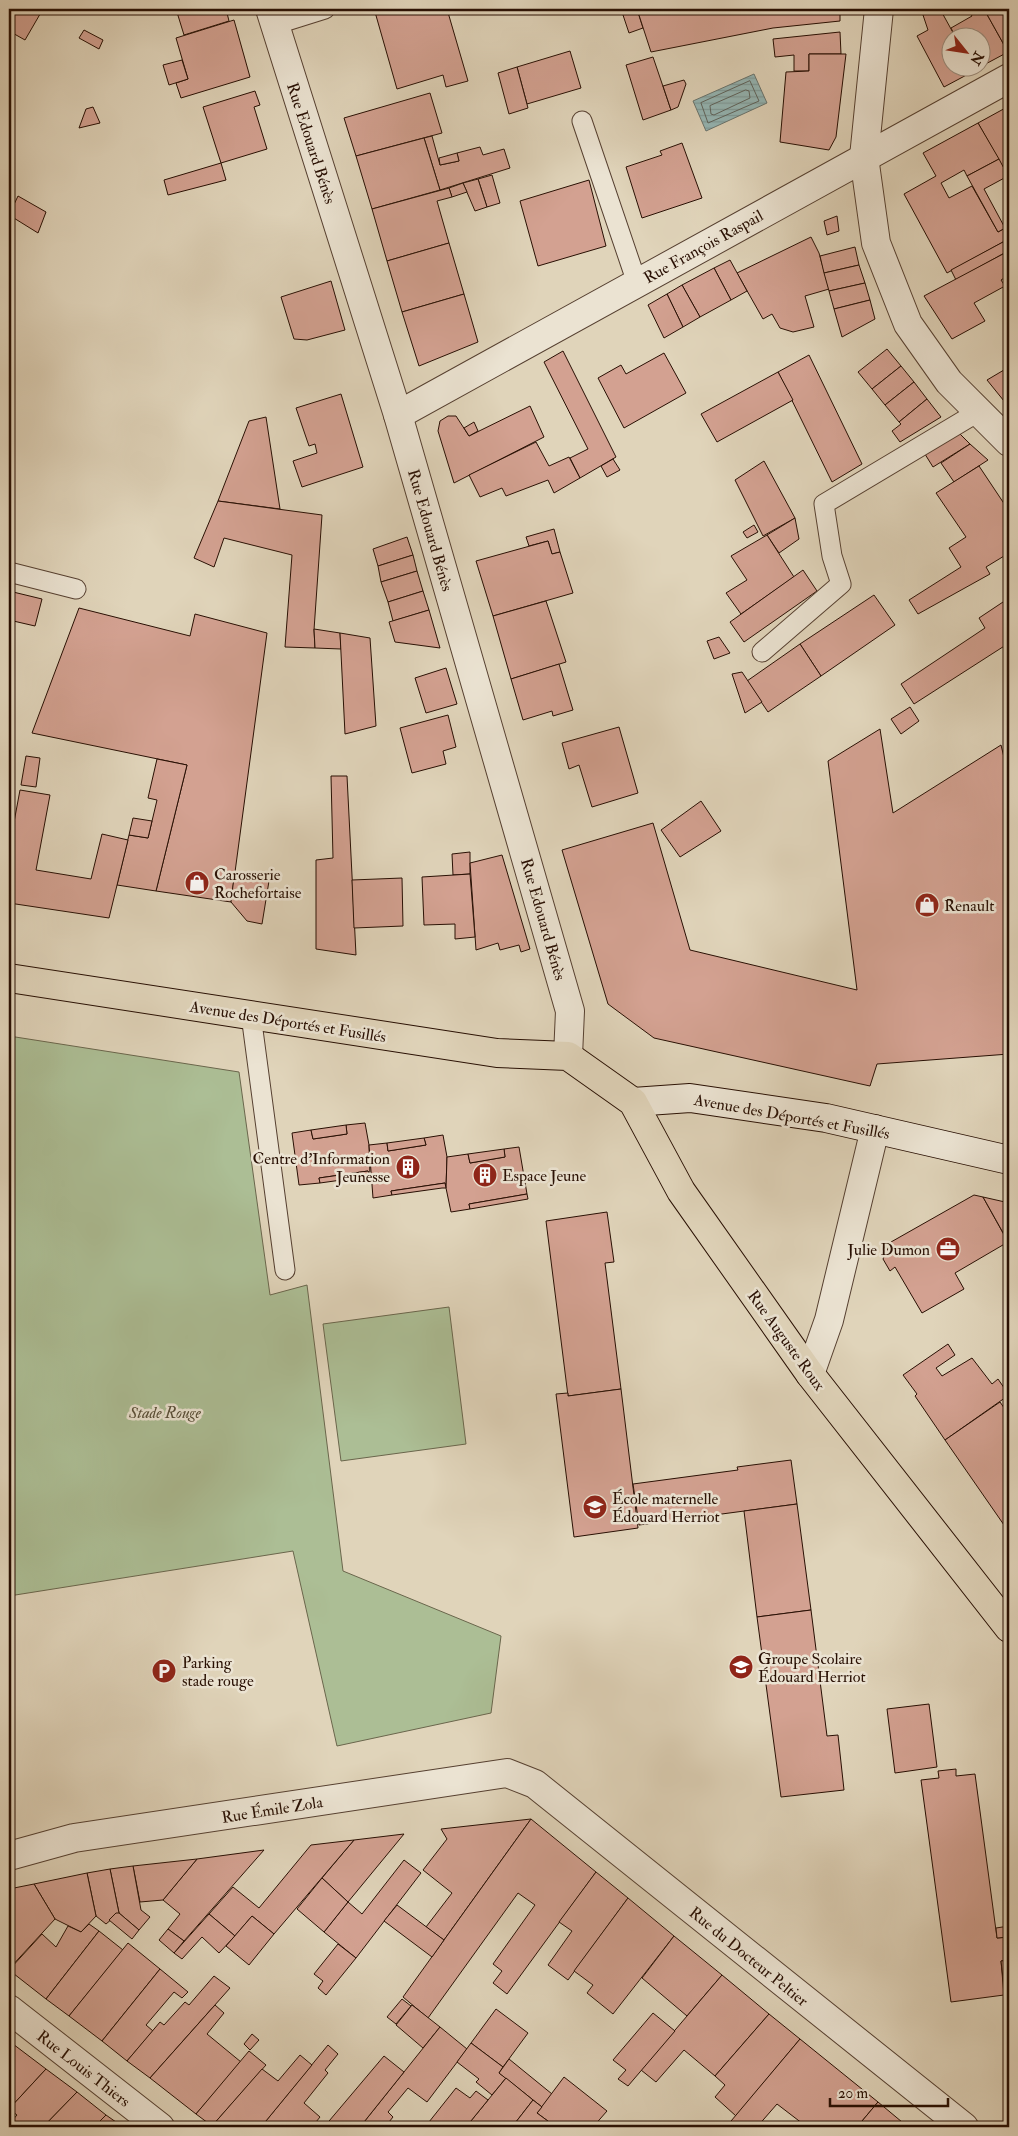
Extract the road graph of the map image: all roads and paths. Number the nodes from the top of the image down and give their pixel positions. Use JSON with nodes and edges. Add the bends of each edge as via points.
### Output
{"nodes":[{"id":1,"x":325,"y":9,"type":"edge"},
{"id":2,"x":879,"y":9,"type":"edge"},
{"id":3,"x":272,"y":17,"type":"edge"},
{"id":4,"x":1009,"y":78,"type":"edge"},
{"id":5,"x":582,"y":121,"type":"dead end"},
{"id":6,"x":864,"y":157,"type":"junction"},
{"id":7,"x":637,"y":283,"type":"junction"},
{"id":8,"x":978,"y":412,"type":"junction"},
{"id":9,"x":398,"y":415,"type":"junction"},
{"id":10,"x":1006,"y":434,"type":"edge"},
{"id":11,"x":9,"y":572,"type":"edge"},
{"id":12,"x":76,"y":589,"type":"dead end"},
{"id":13,"x":762,"y":652,"type":"dead end"},
{"id":14,"x":9,"y":978,"type":"edge"},
{"id":15,"x":251,"y":1015,"type":"junction"},
{"id":16,"x":568,"y":1056,"type":"junction"},
{"id":17,"x":633,"y":1102,"type":"junction"},
{"id":18,"x":875,"y":1129,"type":"junction"},
{"id":19,"x":1009,"y":1160,"type":"edge"},
{"id":20,"x":285,"y":1270,"type":"dead end"},
{"id":21,"x":810,"y":1374,"type":"junction"},
{"id":22,"x":1009,"y":1628,"type":"edge"},
{"id":23,"x":534,"y":1784,"type":"joint"},
{"id":24,"x":9,"y":1856,"type":"edge"},
{"id":25,"x":9,"y":2009,"type":"edge"},
{"id":26,"x":160,"y":2127,"type":"edge"},
{"id":27,"x":964,"y":2127,"type":"edge"}],
"edges":[{"from":1,"to":3,"type":"lane"},
{"from":2,"to":6,"type":"street"},
{"from":3,"to":9,"type":"street","name":"Rue Edouard Bénès"},
{"from":4,"to":6,"type":"street","name":"Rue François Raspail"},
{"from":5,"to":7,"type":"lane"},
{"from":6,"to":7,"type":"street","name":"Rue François Raspail"},
{"from":6,"to":8,"type":"street","via":[[876,243],[908,324],[949,382]]},
{"from":7,"to":9,"type":"street","name":"Rue François Raspail"},
{"from":8,"to":10,"type":"street"},
{"from":8,"to":13,"type":"lane","via":[[824,504],[832,556],[841,584]]},
{"from":9,"to":16,"type":"street","name":"Rue Edouard Bénès","via":[[570,1011]]},
{"from":11,"to":12,"type":"lane"},
{"from":14,"to":15,"type":"main road","name":"Avenue des Déportés et Fusillés"},
{"from":15,"to":16,"type":"main road","name":"Avenue des Déportés et Fusillés","via":[[497,1053]]},
{"from":15,"to":20,"type":"lane"},
{"from":16,"to":17,"type":"main road","name":"Rue Auguste Roux"},
{"from":17,"to":18,"type":"street","name":"Avenue des Déportés et Fusillés","via":[[690,1098],[826,1118]]},
{"from":17,"to":21,"type":"main road","name":"Rue Auguste Roux","via":[[681,1191]]},
{"from":18,"to":19,"type":"street","name":"Avenue des Déportés et Fusillés"},
{"from":18,"to":21,"type":"street","via":[[829,1320]]},
{"from":21,"to":22,"type":"main road","name":"Rue Auguste Roux"},
{"from":23,"to":24,"type":"street","name":"Rue Émile Zola","via":[[507,1774],[74,1838]]},
{"from":23,"to":27,"type":"street","name":"Rue du Docteur Peltier"},
{"from":25,"to":26,"type":"street","name":"Rue Louis Thiers"}]}
